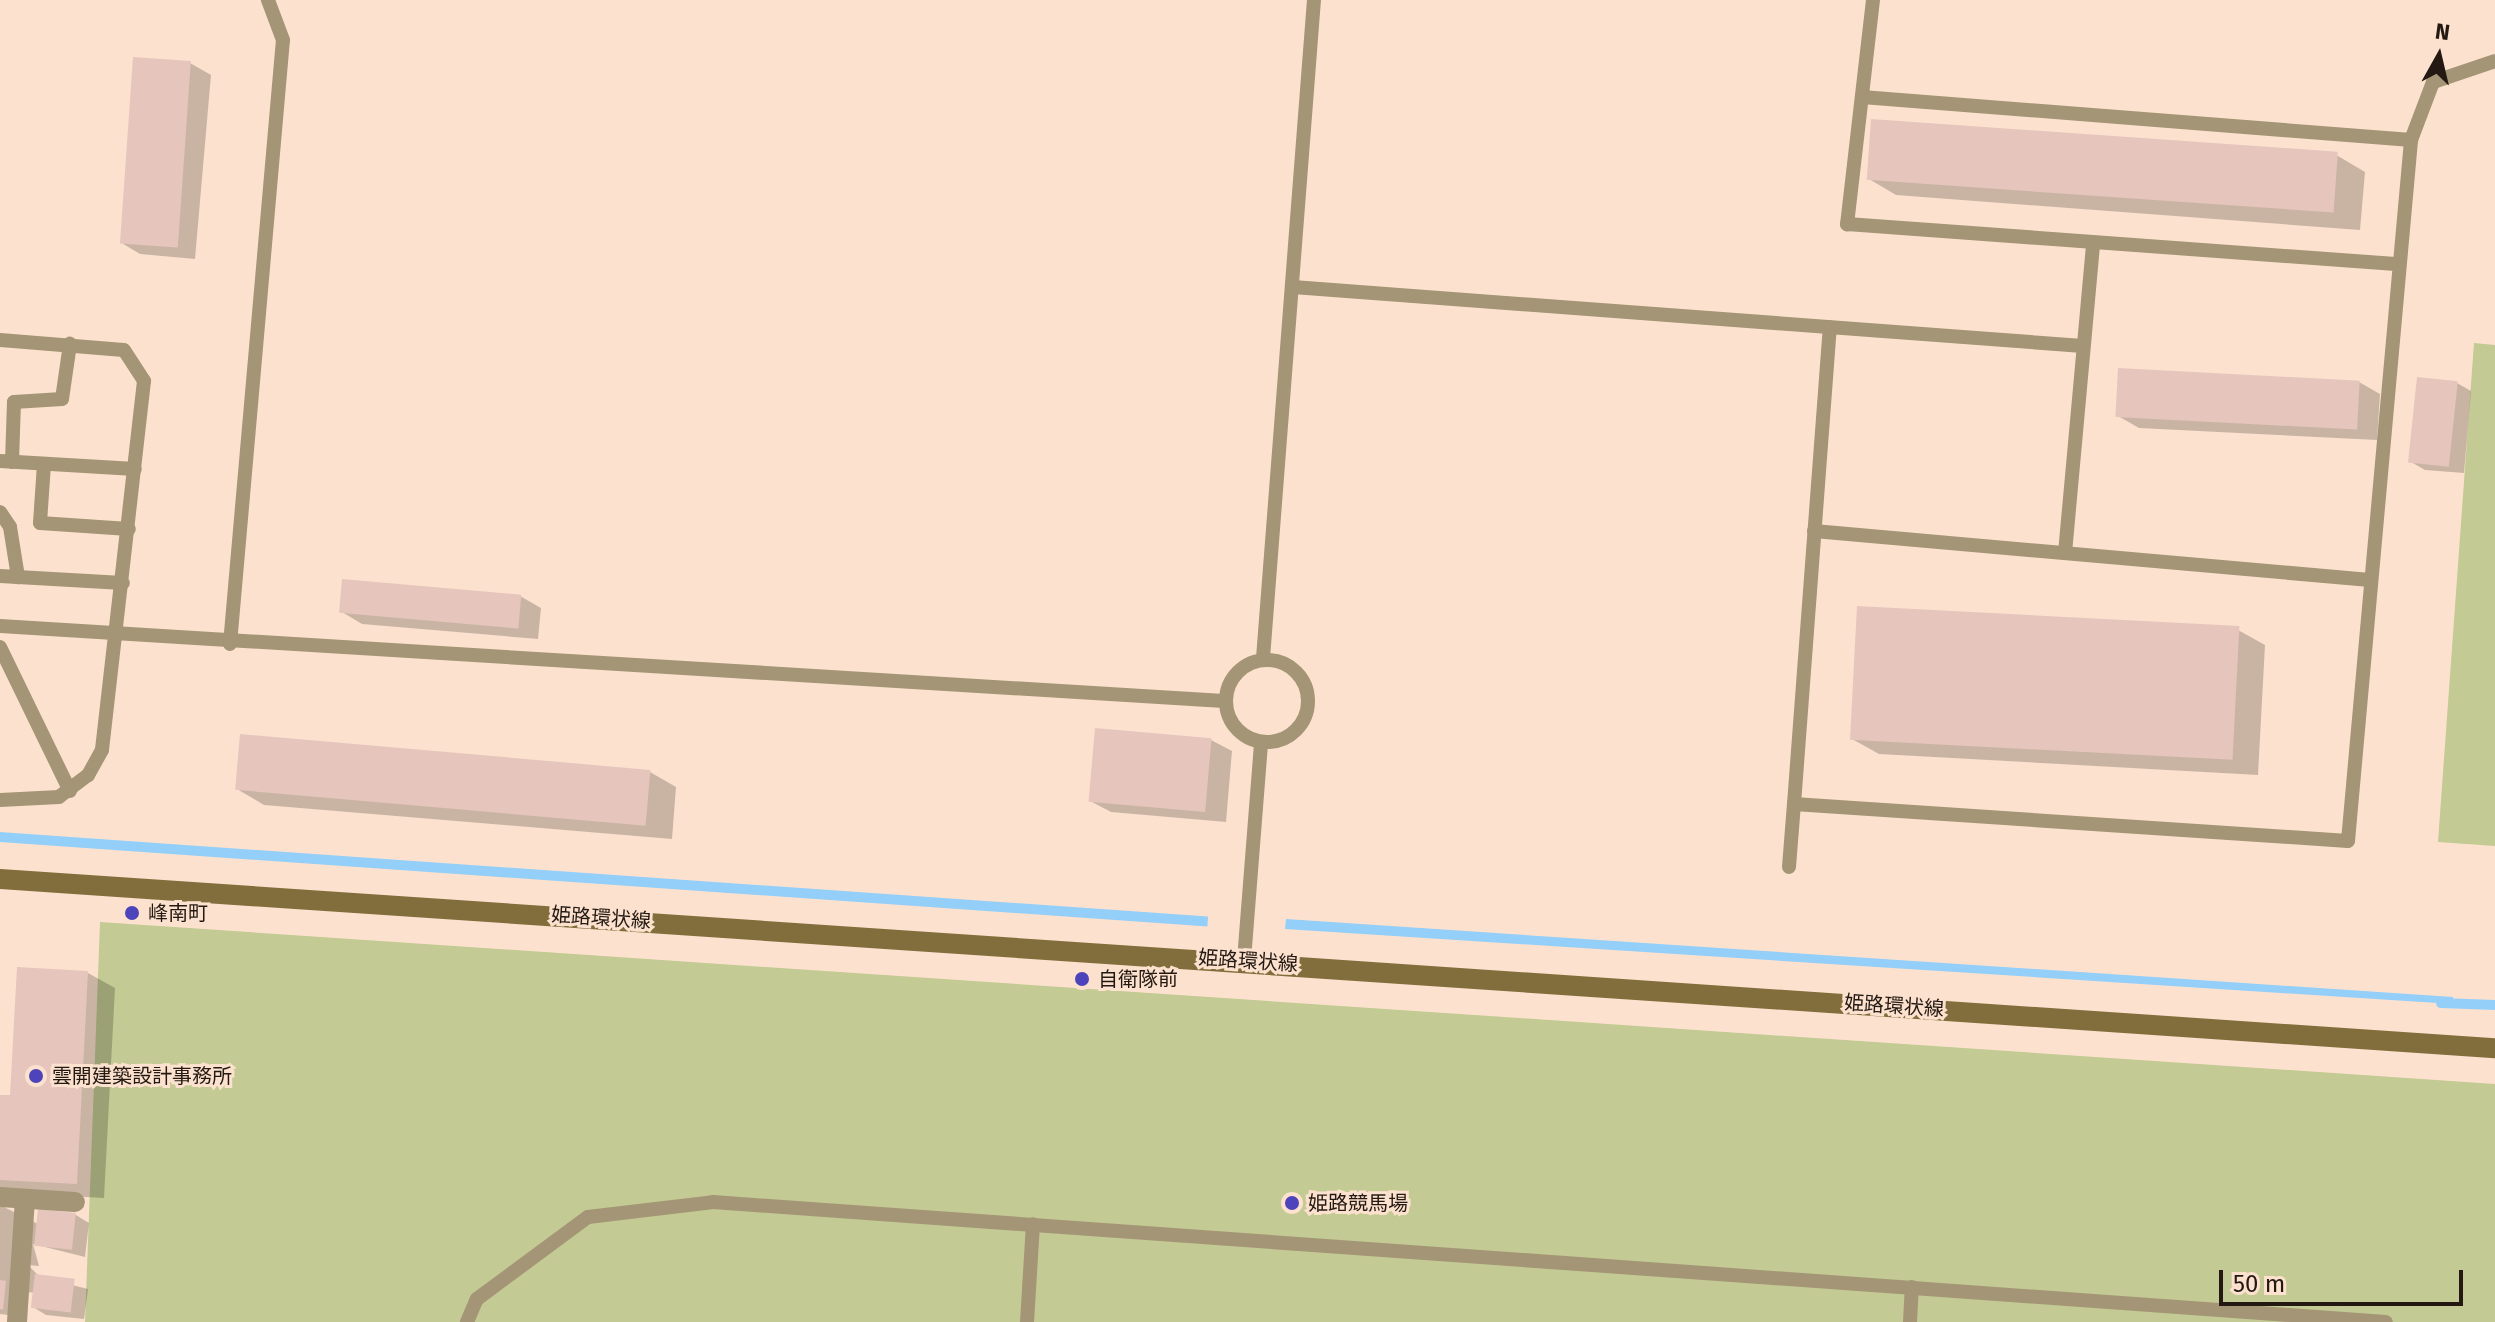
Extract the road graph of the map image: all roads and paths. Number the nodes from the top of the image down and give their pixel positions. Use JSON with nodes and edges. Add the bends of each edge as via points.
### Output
{"nodes":[{"id":1,"x":268,"y":0,"type":"edge"},
{"id":2,"x":1313,"y":0,"type":"edge"},
{"id":3,"x":1873,"y":0,"type":"edge"},
{"id":4,"x":2495,"y":61,"type":"edge"},
{"id":5,"x":1862,"y":97,"type":"junction"},
{"id":6,"x":2411,"y":140,"type":"junction"},
{"id":7,"x":2093,"y":244,"type":"junction"},
{"id":8,"x":2396,"y":264,"type":"junction"},
{"id":9,"x":1293,"y":287,"type":"junction"},
{"id":10,"x":1830,"y":327,"type":"junction"},
{"id":11,"x":0,"y":340,"type":"edge"},
{"id":12,"x":70,"y":344,"type":"junction"},
{"id":13,"x":2083,"y":346,"type":"junction"},
{"id":14,"x":6,"y":461,"type":"edge"},
{"id":15,"x":44,"y":464,"type":"junction"},
{"id":16,"x":135,"y":469,"type":"junction"},
{"id":17,"x":0,"y":512,"type":"edge"},
{"id":18,"x":129,"y":529,"type":"junction"},
{"id":19,"x":1814,"y":531,"type":"junction"},
{"id":20,"x":2065,"y":553,"type":"junction"},
{"id":21,"x":0,"y":576,"type":"edge"},
{"id":22,"x":18,"y":577,"type":"junction"},
{"id":23,"x":2370,"y":580,"type":"junction"},
{"id":24,"x":123,"y":583,"type":"junction"},
{"id":25,"x":0,"y":626,"type":"edge"},
{"id":26,"x":117,"y":637,"type":"junction"},
{"id":27,"x":230,"y":644,"type":"junction"},
{"id":28,"x":0,"y":647,"type":"edge"},
{"id":29,"x":1263,"y":658,"type":"junction"},
{"id":30,"x":1224,"y":701,"type":"junction"},
{"id":31,"x":1261,"y":743,"type":"junction"},
{"id":32,"x":70,"y":791,"type":"junction"},
{"id":33,"x":0,"y":800,"type":"edge"},
{"id":34,"x":1794,"y":804,"type":"junction"},
{"id":35,"x":1789,"y":867,"type":"dead end"},
{"id":36,"x":0,"y":879,"type":"edge"},
{"id":37,"x":1244,"y":960,"type":"junction"},
{"id":38,"x":2495,"y":1048,"type":"edge"},
{"id":39,"x":0,"y":1197,"type":"edge"},
{"id":40,"x":25,"y":1199,"type":"junction"},
{"id":41,"x":75,"y":1202,"type":"dead end"},
{"id":42,"x":1033,"y":1224,"type":"junction"},
{"id":43,"x":1912,"y":1287,"type":"junction"},
{"id":44,"x":17,"y":1322,"type":"edge"},
{"id":45,"x":467,"y":1322,"type":"edge"},
{"id":46,"x":1027,"y":1322,"type":"edge"},
{"id":47,"x":1910,"y":1322,"type":"edge"},
{"id":48,"x":2386,"y":1322,"type":"edge"}],
"edges":[{"from":1,"to":27,"type":"lane","via":[[283,40]]},
{"from":2,"to":9,"type":"lane"},
{"from":3,"to":5,"type":"lane"},
{"from":4,"to":6,"type":"lane","via":[[2433,82]]},
{"from":5,"to":6,"type":"lane"},
{"from":5,"to":7,"type":"lane","via":[[1847,224]]},
{"from":6,"to":8,"type":"lane"},
{"from":7,"to":8,"type":"lane"},
{"from":7,"to":13,"type":"lane"},
{"from":8,"to":23,"type":"lane"},
{"from":9,"to":10,"type":"lane"},
{"from":9,"to":29,"type":"lane"},
{"from":10,"to":13,"type":"lane"},
{"from":10,"to":19,"type":"lane"},
{"from":11,"to":12,"type":"lane"},
{"from":12,"to":14,"type":"lane","via":[[62,399],[14,402]]},
{"from":12,"to":16,"type":"lane","via":[[108,346],[135,358],[144,381]]},
{"from":13,"to":20,"type":"lane"},
{"from":14,"to":15,"type":"lane"},
{"from":15,"to":16,"type":"lane"},
{"from":15,"to":18,"type":"lane","via":[[40,523]]},
{"from":16,"to":18,"type":"lane"},
{"from":17,"to":22,"type":"lane","via":[[10,527]]},
{"from":18,"to":24,"type":"lane"},
{"from":19,"to":20,"type":"lane"},
{"from":19,"to":34,"type":"lane"},
{"from":20,"to":23,"type":"lane"},
{"from":21,"to":22,"type":"lane"},
{"from":22,"to":24,"type":"lane"},
{"from":23,"to":34,"type":"lane","via":[[2348,841]]},
{"from":24,"to":26,"type":"lane"},
{"from":25,"to":26,"type":"lane"},
{"from":26,"to":27,"type":"lane"},
{"from":26,"to":32,"type":"lane","via":[[102,750]]},
{"from":27,"to":30,"type":"lane"},
{"from":28,"to":32,"type":"lane"},
{"from":29,"to":30,"type":"lane","via":[[1236,673]]},
{"from":29,"to":31,"type":"lane","via":[[1298,673],[1308,711],[1298,729]]},
{"from":30,"to":31,"type":"lane","via":[[1242,735]]},
{"from":31,"to":37,"type":"lane"},
{"from":32,"to":33,"type":"lane","via":[[39,802]]},
{"from":34,"to":35,"type":"lane"},
{"from":36,"to":37,"type":"main road","name":"姫路環状線"},
{"from":37,"to":38,"type":"main road","name":"姫路環状線"},
{"from":39,"to":40,"type":"street"},
{"from":40,"to":41,"type":"street"},
{"from":40,"to":44,"type":"street"},
{"from":42,"to":43,"type":"lane"},
{"from":42,"to":45,"type":"lane","via":[[713,1202],[588,1217],[477,1299]]},
{"from":42,"to":46,"type":"lane"},
{"from":43,"to":47,"type":"lane"},
{"from":43,"to":48,"type":"lane"}]}
